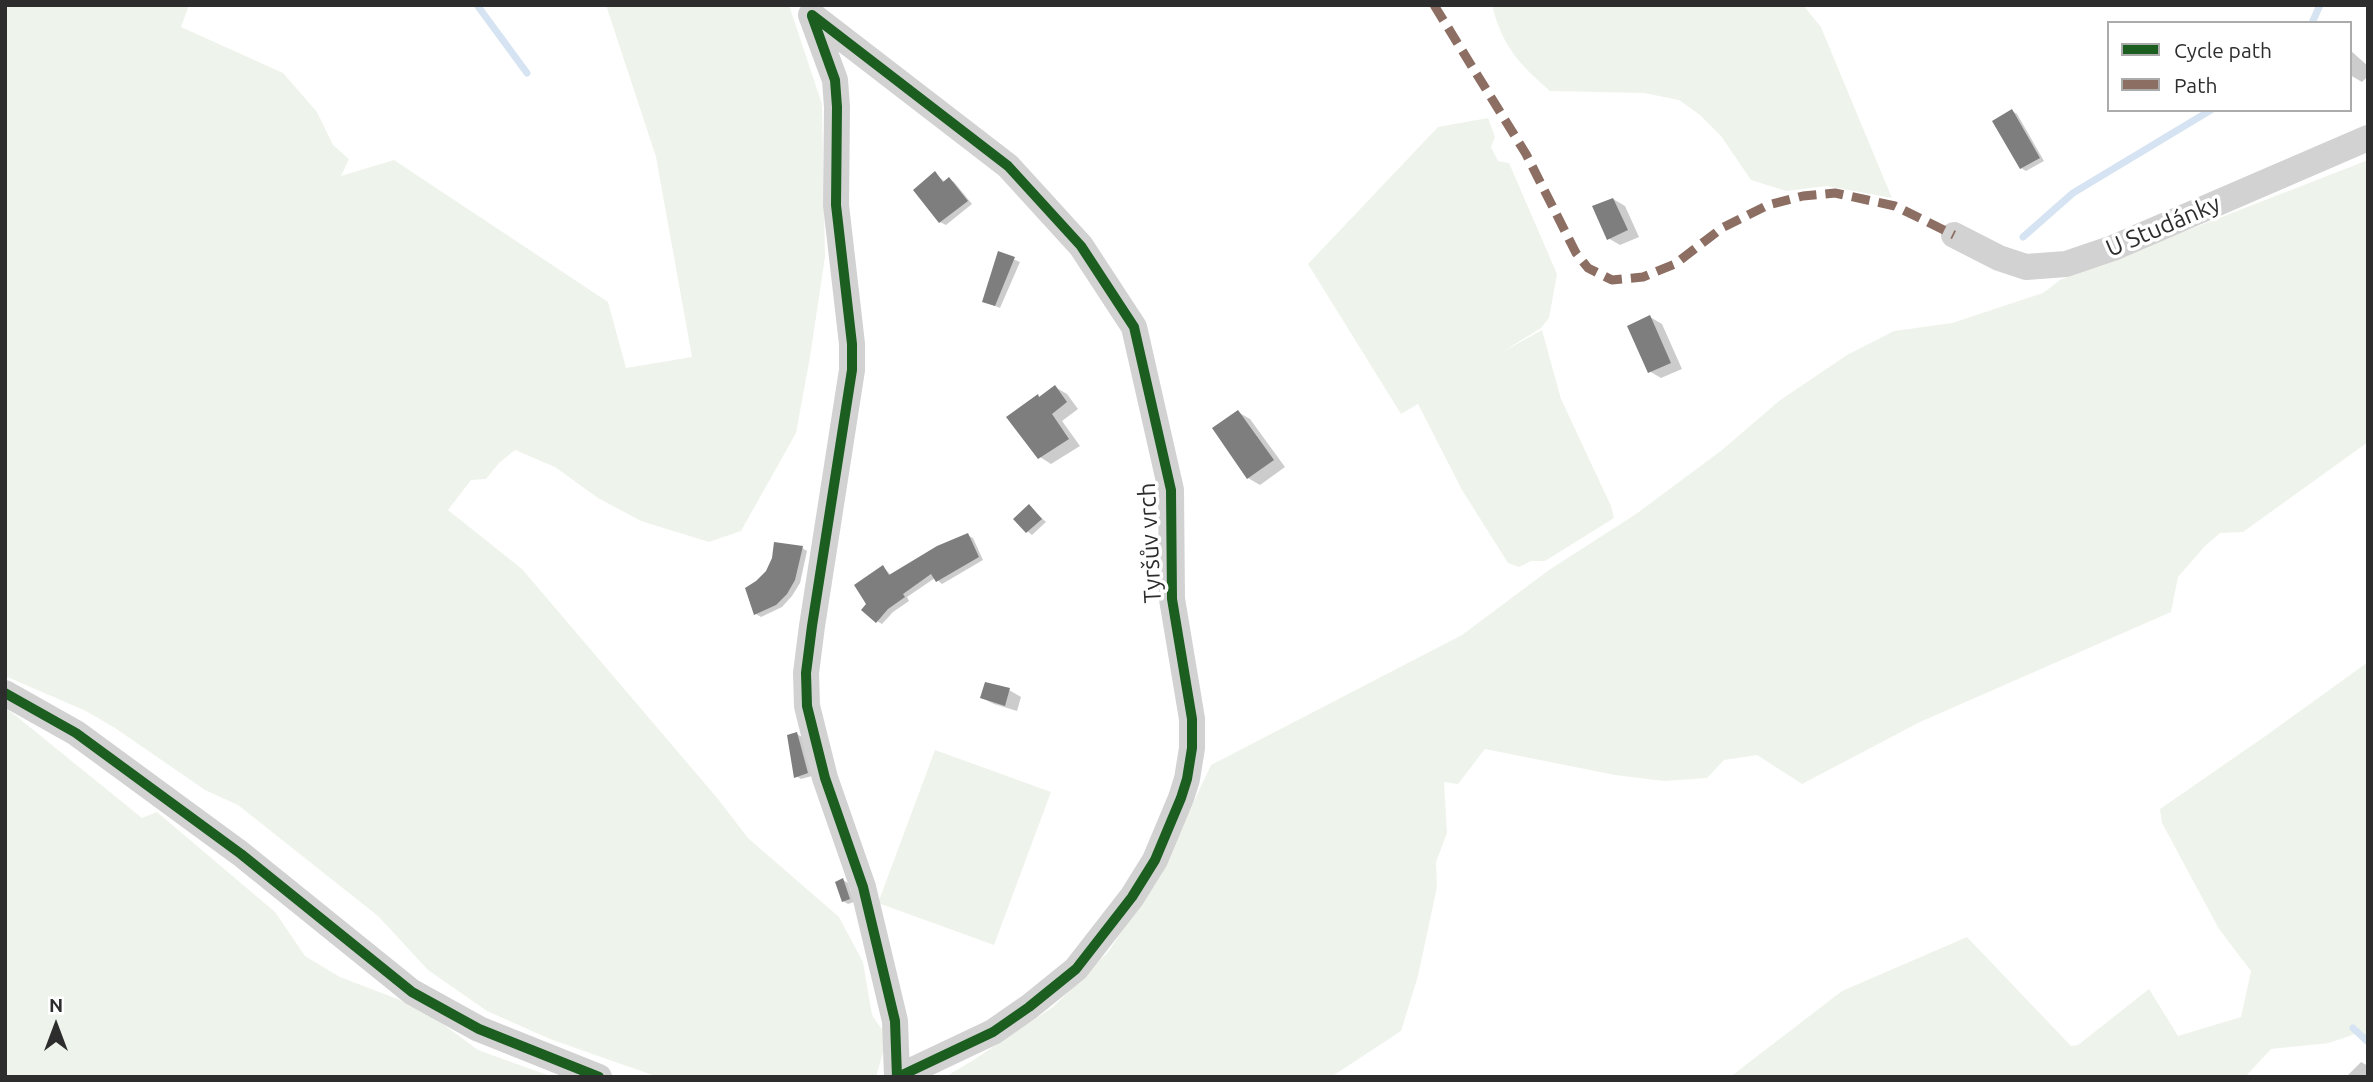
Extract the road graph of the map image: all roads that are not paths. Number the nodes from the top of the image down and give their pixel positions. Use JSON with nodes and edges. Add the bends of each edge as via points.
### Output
{"nodes":[{"id":1,"x":809,"y":10,"type":"edge"},
{"id":2,"x":2368,"y":138,"type":"edge"},
{"id":3,"x":1954,"y":235,"type":"dead end"},
{"id":4,"x":5,"y":693,"type":"edge"},
{"id":5,"x":598,"y":1077,"type":"edge"},
{"id":6,"x":898,"y":1077,"type":"edge"}],
"edges":[{"from":1,"to":6,"type":"street","name":"Tyršův vrch","via":[[835,80],[836,205],[852,370],[812,626],[807,706],[825,778],[863,887],[895,1021]]},
{"from":1,"to":6,"type":"street","name":"Tyršův vrch","via":[[1008,166],[1081,246],[1134,327],[1171,490],[1172,599],[1192,719],[1186,779],[1155,860],[1076,969],[993,1032]]},
{"from":2,"to":3,"type":"street","name":"U Studánky","via":[[2066,264],[2026,267]]},
{"from":4,"to":5,"type":"street","via":[[76,733],[241,854],[412,992],[479,1029]]}]}
